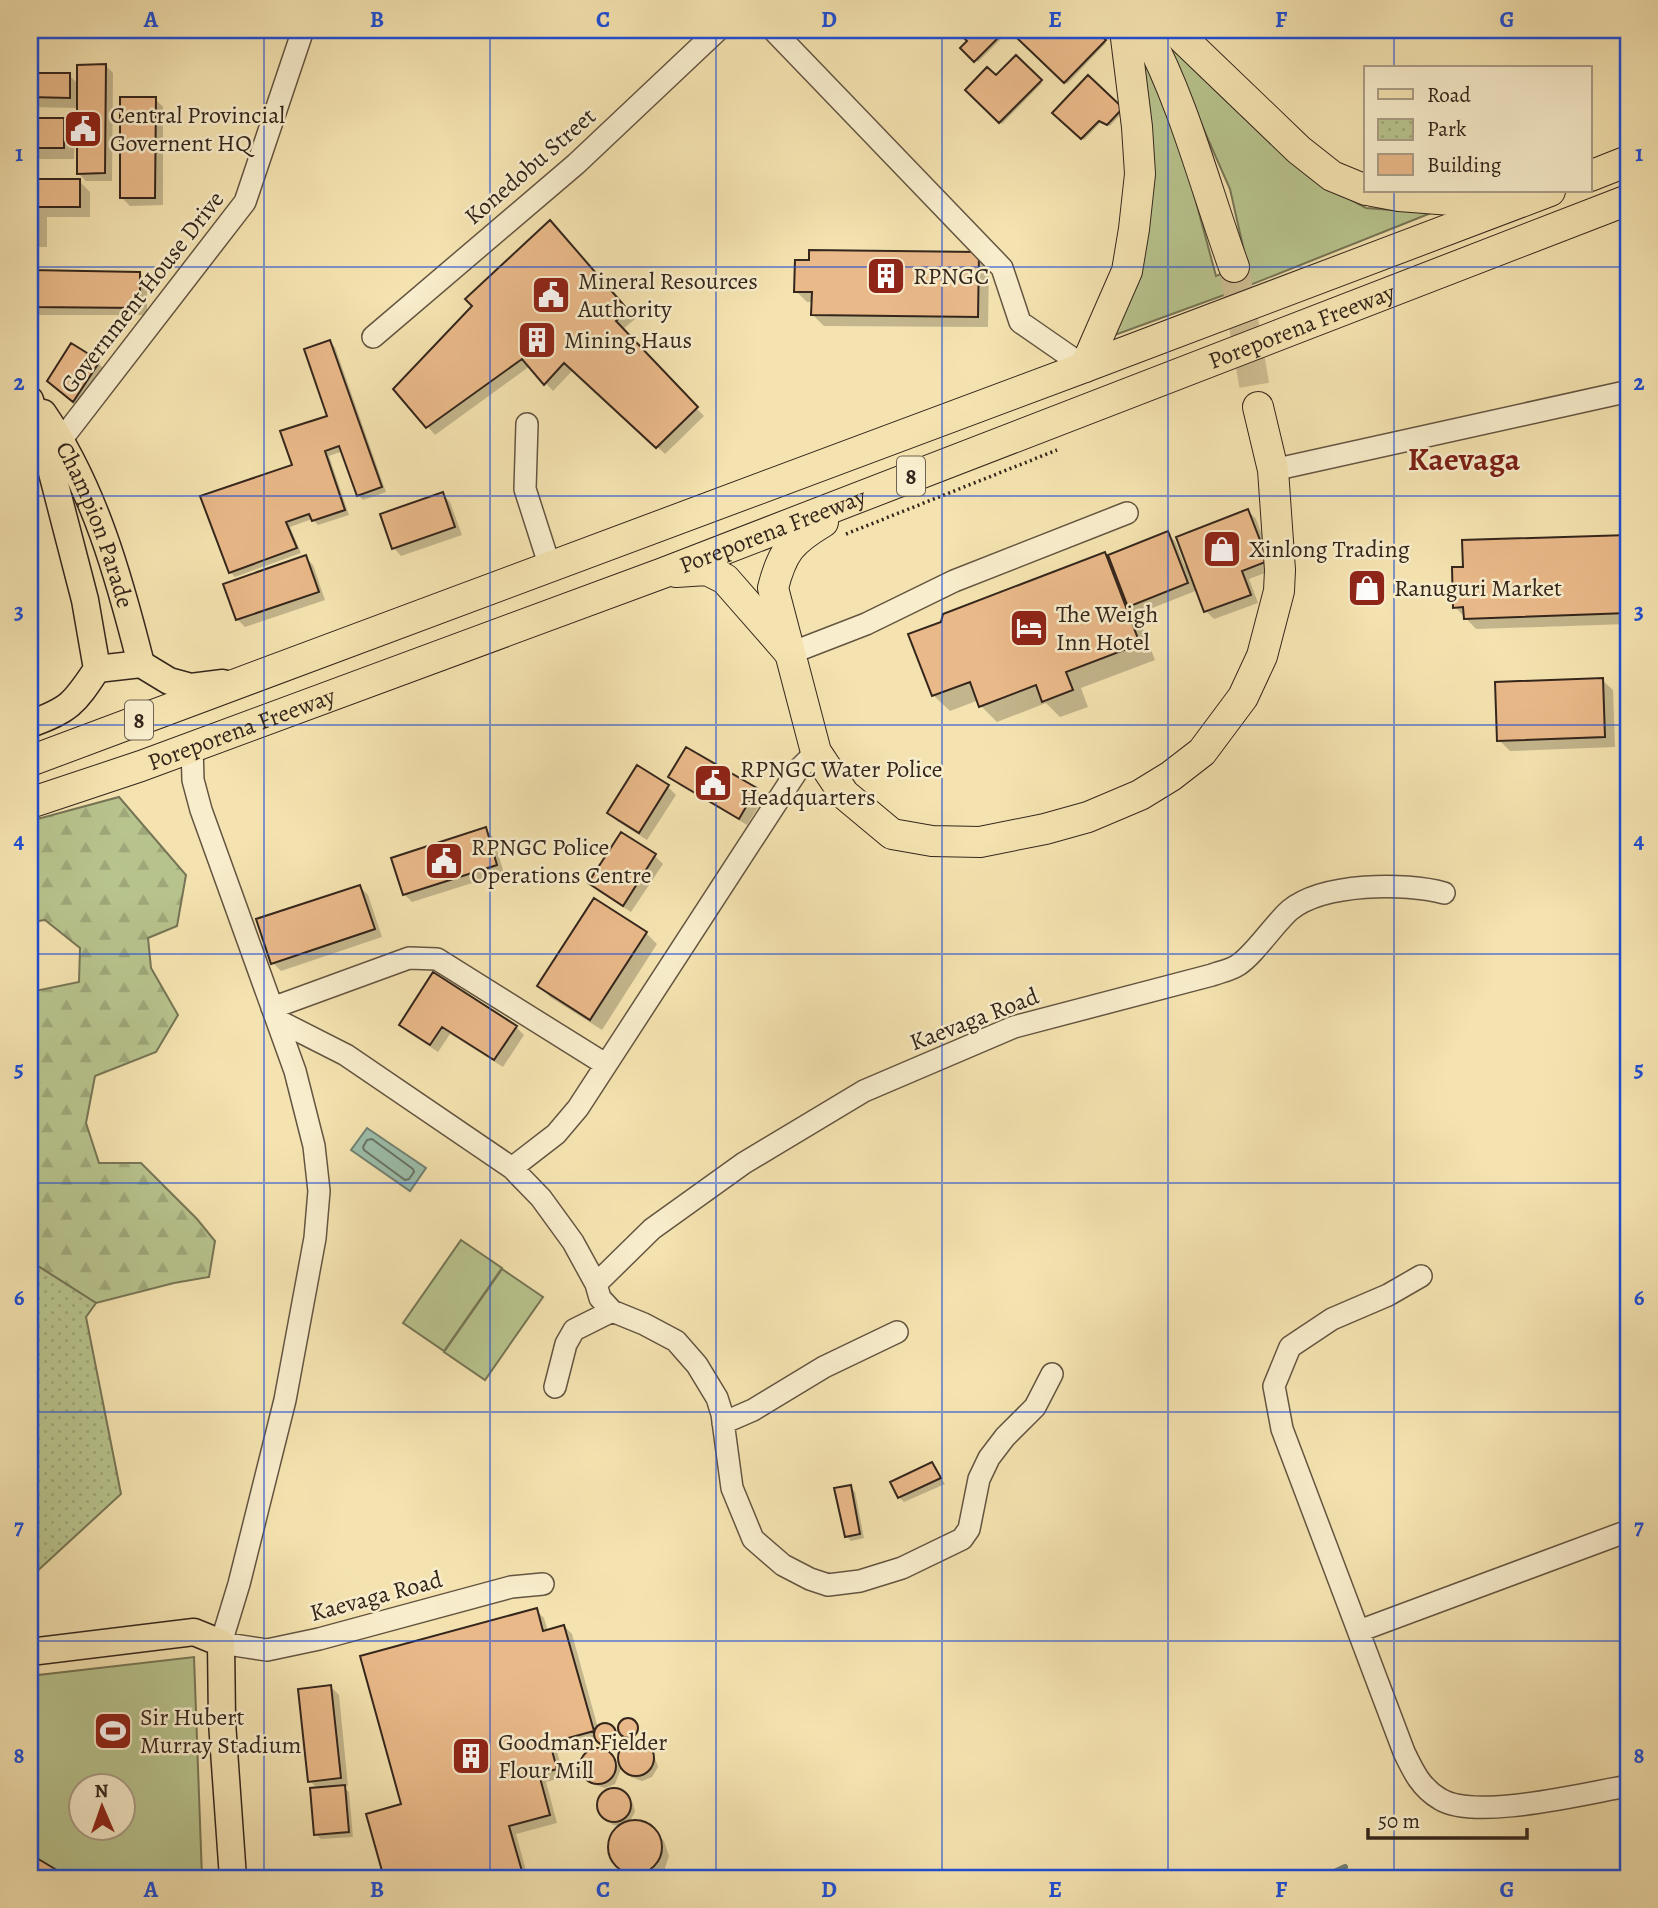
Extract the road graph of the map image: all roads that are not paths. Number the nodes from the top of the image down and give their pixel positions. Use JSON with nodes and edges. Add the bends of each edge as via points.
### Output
{"nodes":[{"id":1,"x":303,"y":30,"type":"edge"},
{"id":2,"x":718,"y":30,"type":"edge"},
{"id":3,"x":773,"y":30,"type":"edge"},
{"id":4,"x":1125,"y":30,"type":"edge"},
{"id":5,"x":1144,"y":30,"type":"edge"},
{"id":6,"x":1174,"y":30,"type":"edge"},
{"id":7,"x":1628,"y":161,"type":"edge"},
{"id":8,"x":1592,"y":175,"type":"edge"},
{"id":9,"x":1364,"y":189,"type":"edge"},
{"id":10,"x":1377,"y":192,"type":"edge"},
{"id":11,"x":1547,"y":192,"type":"edge"},
{"id":12,"x":1628,"y":200,"type":"edge"},
{"id":13,"x":1514,"y":205,"type":"junction"},
{"id":14,"x":1234,"y":267,"type":"tunnel mouth"},
{"id":15,"x":373,"y":337,"type":"dead end"},
{"id":16,"x":1086,"y":367,"type":"junction"},
{"id":17,"x":1628,"y":393,"type":"edge"},
{"id":18,"x":30,"y":397,"type":"edge"},
{"id":19,"x":1258,"y":407,"type":"tunnel mouth"},
{"id":20,"x":527,"y":424,"type":"dead end"},
{"id":21,"x":55,"y":451,"type":"junction"},
{"id":22,"x":1273,"y":470,"type":"junction"},
{"id":23,"x":871,"y":492,"type":"junction"},
{"id":24,"x":1127,"y":513,"type":"dead end"},
{"id":25,"x":550,"y":567,"type":"junction"},
{"id":26,"x":663,"y":573,"type":"junction"},
{"id":27,"x":791,"y":653,"type":"junction"},
{"id":28,"x":141,"y":664,"type":"junction"},
{"id":29,"x":97,"y":669,"type":"junction"},
{"id":30,"x":249,"y":680,"type":"junction"},
{"id":31,"x":30,"y":724,"type":"edge"},
{"id":32,"x":192,"y":746,"type":"junction"},
{"id":33,"x":817,"y":752,"type":"junction"},
{"id":34,"x":30,"y":761,"type":"edge"},
{"id":35,"x":30,"y":803,"type":"edge"},
{"id":36,"x":1444,"y":893,"type":"dead end"},
{"id":37,"x":275,"y":1014,"type":"junction"},
{"id":38,"x":605,"y":1064,"type":"junction"},
{"id":39,"x":512,"y":1168,"type":"junction"},
{"id":40,"x":1421,"y":1276,"type":"dead end"},
{"id":41,"x":596,"y":1284,"type":"junction"},
{"id":42,"x":612,"y":1311,"type":"junction"},
{"id":43,"x":897,"y":1332,"type":"dead end"},
{"id":44,"x":1052,"y":1374,"type":"dead end"},
{"id":45,"x":555,"y":1387,"type":"dead end"},
{"id":46,"x":723,"y":1423,"type":"junction"},
{"id":47,"x":1628,"y":1531,"type":"edge"},
{"id":48,"x":544,"y":1584,"type":"dead end"},
{"id":49,"x":1359,"y":1631,"type":"junction"},
{"id":50,"x":221,"y":1643,"type":"junction"},
{"id":51,"x":30,"y":1652,"type":"edge"},
{"id":52,"x":1628,"y":1786,"type":"edge"},
{"id":53,"x":233,"y":1878,"type":"edge"}],
"edges":[{"from":1,"to":21,"type":"street","name":"Government House Drive","via":[[245,202]]},
{"from":2,"to":15,"type":"street","name":"Konedobu Street","via":[[576,164]]},
{"from":3,"to":16,"type":"street","via":[[1002,268],[1020,322]]},
{"from":4,"to":16,"type":"highway","via":[[1140,174],[1127,271]]},
{"from":5,"to":14,"type":"highway","via":[[1184,116]]},
{"from":6,"to":9,"type":"highway","via":[[1299,150],[1332,176]]},
{"from":7,"to":8,"type":"highway"},
{"from":10,"to":13,"type":"highway"},
{"from":11,"to":13,"type":"highway","name":"Poreporena Freeway","number":"8"},
{"from":12,"to":23,"type":"highway","name":"Poreporena Freeway","number":"8"},
{"from":13,"to":16,"type":"highway","name":"Poreporena Freeway","number":"8"},
{"from":16,"to":25,"type":"highway","name":"Poreporena Freeway","number":"8"},
{"from":17,"to":22,"type":"street"},
{"from":18,"to":21,"type":"main road","name":"Champion Parade"},
{"from":19,"to":22,"type":"highway"},
{"from":20,"to":25,"type":"street","via":[[525,489]]},
{"from":21,"to":28,"type":"main road","name":"Champion Parade","via":[[92,506]]},
{"from":21,"to":29,"type":"main road","name":"Champion Parade"},
{"from":22,"to":33,"type":"highway","via":[[1280,570],[1266,643],[1243,697],[1202,752],[1171,776],[1088,817],[1045,829],[980,842],[932,841],[892,834],[884,828],[844,794]]},
{"from":23,"to":26,"type":"highway","name":"Poreporena Freeway","number":"8"},
{"from":23,"to":27,"type":"highway","via":[[804,534],[779,562],[773,588]]},
{"from":24,"to":27,"type":"street","via":[[954,581],[866,624]]},
{"from":25,"to":30,"type":"highway","name":"Poreporena Freeway","number":"8"},
{"from":26,"to":27,"type":"highway","via":[[707,570],[725,579]]},
{"from":26,"to":32,"type":"highway","name":"Poreporena Freeway","number":"8"},
{"from":27,"to":33,"type":"highway"},
{"from":28,"to":29,"type":"main road"},
{"from":28,"to":30,"type":"main road","via":[[169,681],[191,687]]},
{"from":29,"to":31,"type":"main road","via":[[65,709]]},
{"from":30,"to":34,"type":"highway","name":"Poreporena Freeway","number":"8"},
{"from":32,"to":35,"type":"highway","name":"Poreporena Freeway","number":"8"},
{"from":32,"to":37,"type":"street","via":[[201,810]]},
{"from":33,"to":38,"type":"street","via":[[797,771]]},
{"from":36,"to":41,"type":"street","name":"Kaevaga Road","via":[[1368,886],[1320,896],[1292,909],[1238,965],[1014,1027],[864,1091],[744,1163],[652,1228]]},
{"from":37,"to":38,"type":"street","via":[[409,958],[437,959]]},
{"from":37,"to":39,"type":"street","via":[[346,1055]]},
{"from":37,"to":50,"type":"street","via":[[314,1146],[319,1191],[315,1238],[285,1401]]},
{"from":38,"to":39,"type":"street","via":[[556,1134]]},
{"from":39,"to":41,"type":"street","via":[[573,1242]]},
{"from":40,"to":49,"type":"street","via":[[1332,1318],[1290,1348],[1274,1386],[1282,1429]]},
{"from":41,"to":42,"type":"street","via":[[600,1298]]},
{"from":42,"to":45,"type":"street","via":[[575,1330],[566,1344]]},
{"from":42,"to":46,"type":"street","via":[[681,1346],[717,1398]]},
{"from":43,"to":46,"type":"street"},
{"from":44,"to":46,"type":"street","via":[[1035,1407],[989,1458],[975,1492],[967,1534],[902,1568],[860,1581],[828,1585],[810,1579],[783,1565],[753,1539],[732,1488]]},
{"from":47,"to":49,"type":"street"},
{"from":48,"to":50,"type":"street","name":"Kaevaga Road","via":[[511,1587],[267,1650]]},
{"from":49,"to":52,"type":"street","via":[[1404,1752],[1419,1782],[1441,1801],[1472,1808],[1499,1807]]},
{"from":50,"to":51,"type":"main road","via":[[194,1632]]},
{"from":50,"to":53,"type":"main road"}]}
